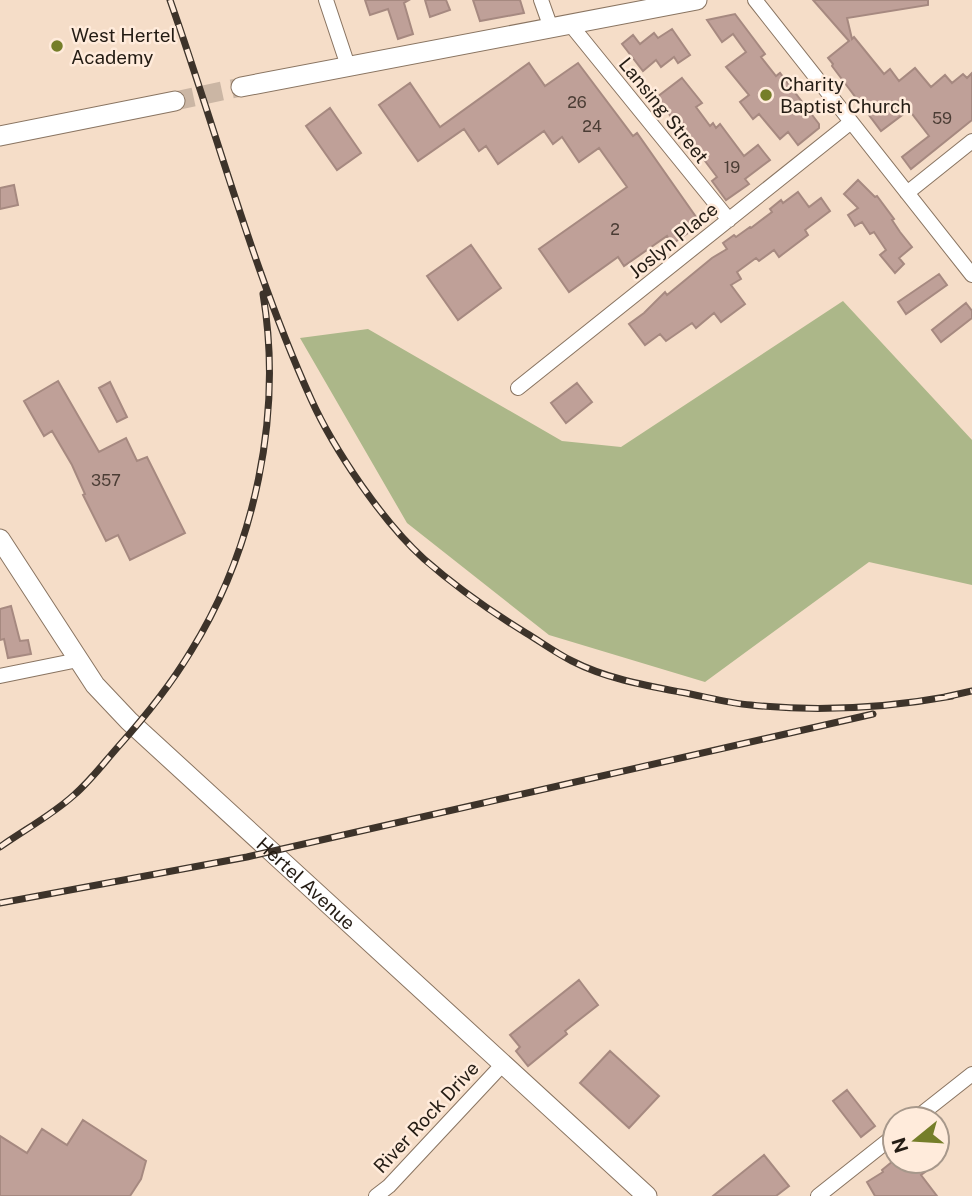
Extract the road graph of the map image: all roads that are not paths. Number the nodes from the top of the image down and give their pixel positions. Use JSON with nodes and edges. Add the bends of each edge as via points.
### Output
{"nodes":[{"id":1,"x":326,"y":0,"type":"edge"},
{"id":2,"x":541,"y":0,"type":"edge"},
{"id":3,"x":697,"y":0,"type":"edge"},
{"id":4,"x":755,"y":0,"type":"edge"},
{"id":5,"x":560,"y":26,"type":"junction"},
{"id":6,"x":348,"y":66,"type":"junction"},
{"id":7,"x":241,"y":88,"type":"tunnel mouth"},
{"id":8,"x":175,"y":101,"type":"tunnel mouth"},
{"id":9,"x":851,"y":122,"type":"junction"},
{"id":10,"x":0,"y":136,"type":"edge"},
{"id":11,"x":972,"y":141,"type":"edge"},
{"id":12,"x":907,"y":193,"type":"junction"},
{"id":13,"x":729,"y":220,"type":"junction"},
{"id":14,"x":972,"y":275,"type":"edge"},
{"id":15,"x":518,"y":388,"type":"dead end"},
{"id":16,"x":0,"y":539,"type":"edge"},
{"id":17,"x":78,"y":660,"type":"junction"},
{"id":18,"x":0,"y":676,"type":"edge"},
{"id":19,"x":503,"y":1064,"type":"junction"},
{"id":20,"x":972,"y":1074,"type":"edge"},
{"id":21,"x":933,"y":1105,"type":"edge"},
{"id":22,"x":881,"y":1146,"type":"edge"},
{"id":23,"x":376,"y":1196,"type":"edge"},
{"id":24,"x":647,"y":1196,"type":"edge"},
{"id":25,"x":817,"y":1196,"type":"edge"}],
"edges":[{"from":1,"to":6,"type":"street"},
{"from":2,"to":5,"type":"street","name":"Lansing Street"},
{"from":3,"to":5,"type":"street"},
{"from":4,"to":9,"type":"street"},
{"from":5,"to":6,"type":"street"},
{"from":5,"to":13,"type":"street","name":"Lansing Street"},
{"from":6,"to":7,"type":"street"},
{"from":8,"to":10,"type":"street"},
{"from":9,"to":12,"type":"street"},
{"from":9,"to":13,"type":"street","name":"Joslyn Place"},
{"from":11,"to":12,"type":"street"},
{"from":12,"to":14,"type":"street"},
{"from":13,"to":15,"type":"street","name":"Joslyn Place"},
{"from":16,"to":17,"type":"street","name":"Hertel Avenue"},
{"from":17,"to":18,"type":"street"},
{"from":17,"to":19,"type":"street","name":"Hertel Avenue","via":[[129,721]]},
{"from":19,"to":23,"type":"street","name":"River Rock Drive"},
{"from":19,"to":24,"type":"street","name":"Hertel Avenue"},
{"from":20,"to":21,"type":"street"},
{"from":22,"to":25,"type":"street"}]}
